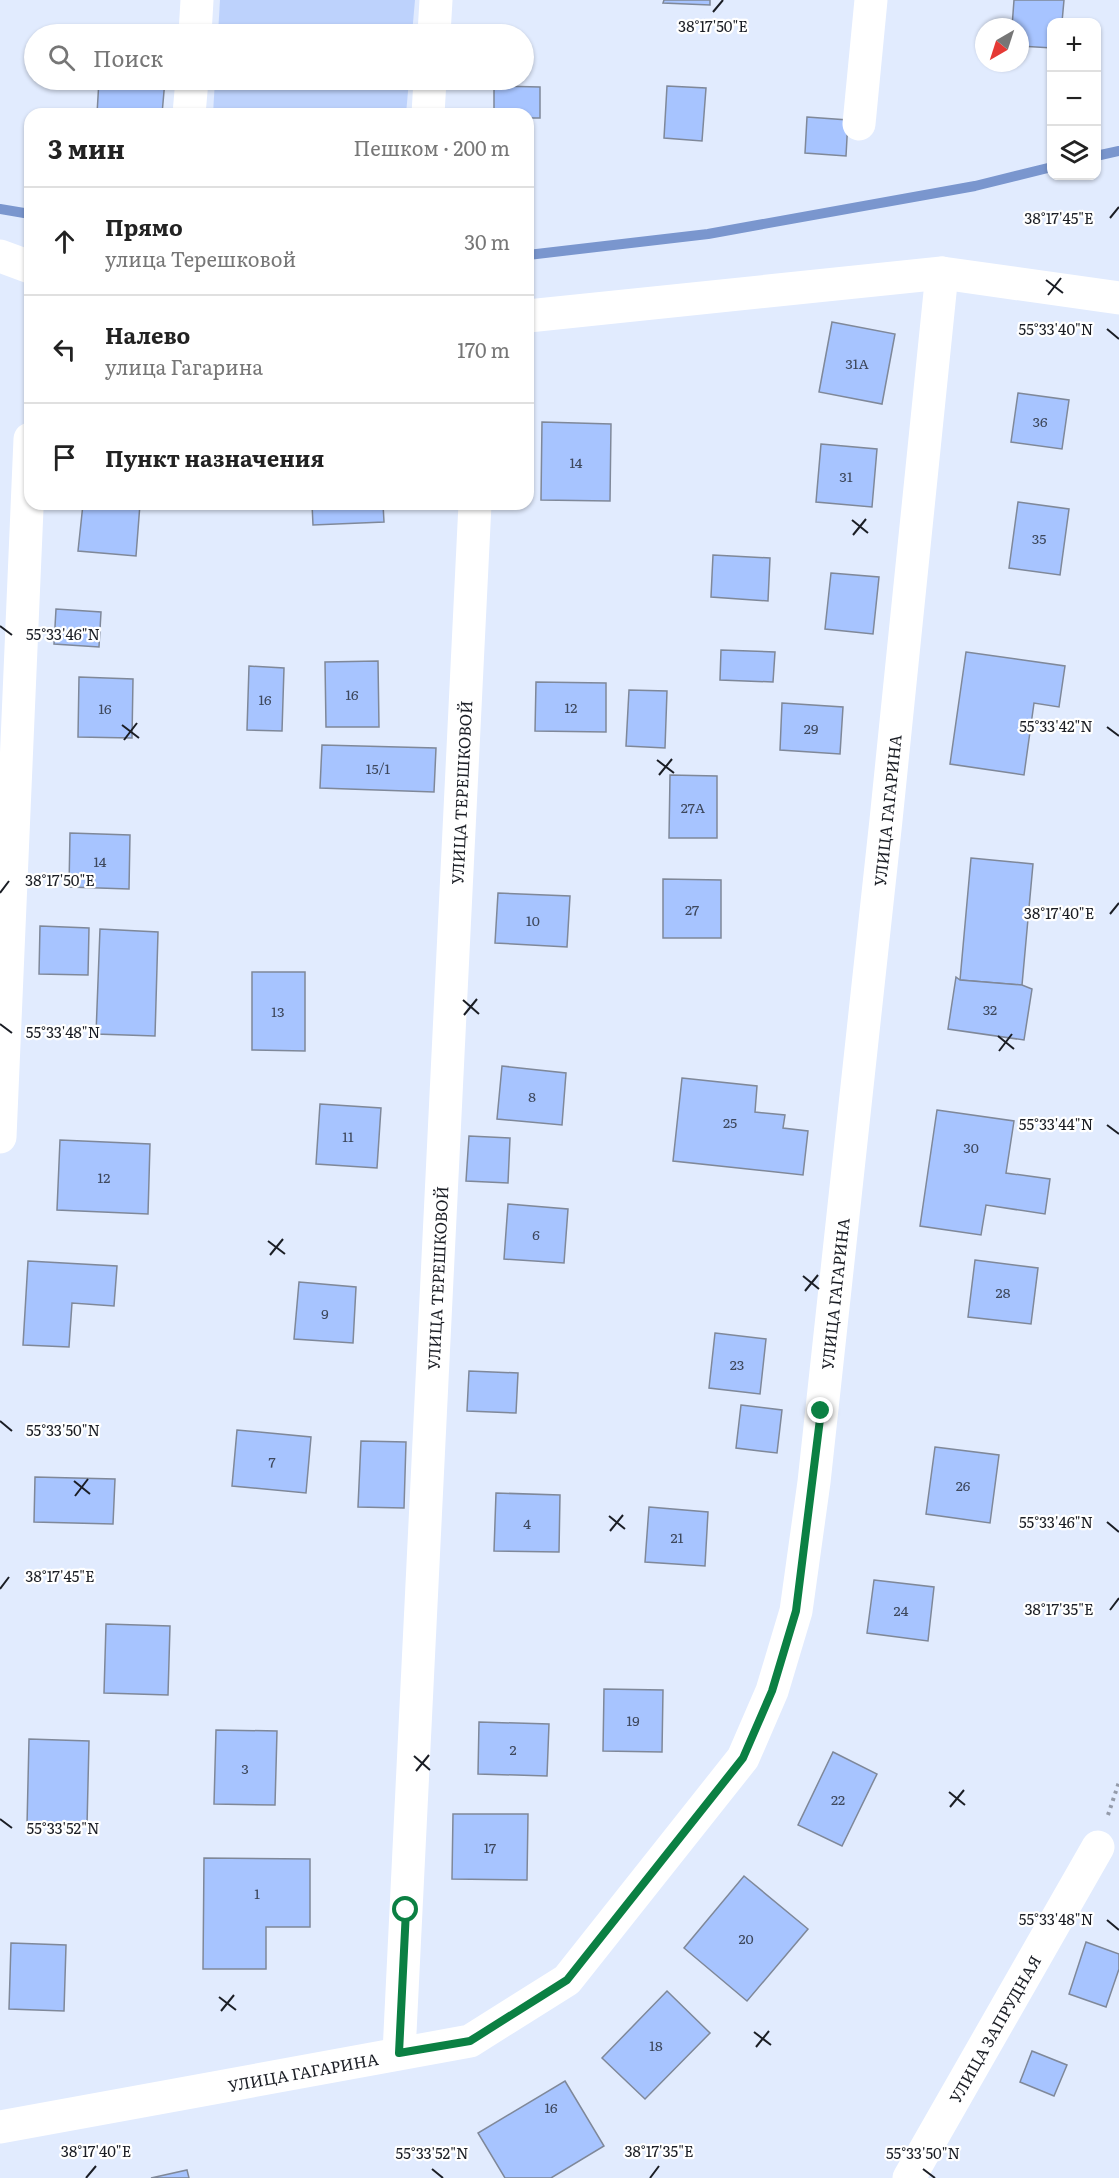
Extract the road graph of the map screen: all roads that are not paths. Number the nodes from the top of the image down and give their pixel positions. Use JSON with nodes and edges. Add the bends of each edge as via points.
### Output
{"nodes":[{"id":1,"x":197,"y":0,"type":"edge"},
{"id":2,"x":436,"y":0,"type":"edge"},
{"id":3,"x":871,"y":0,"type":"edge"},
{"id":4,"x":196,"y":24,"type":"edge"},
{"id":5,"x":435,"y":24,"type":"edge"},
{"id":6,"x":191,"y":90,"type":"edge"},
{"id":7,"x":429,"y":90,"type":"edge"},
{"id":8,"x":190,"y":108,"type":"edge"},
{"id":9,"x":428,"y":108,"type":"edge"},
{"id":10,"x":860,"y":123,"type":"dead end"},
{"id":11,"x":0,"y":256,"type":"edge"},
{"id":12,"x":24,"y":265,"type":"edge"},
{"id":13,"x":942,"y":273,"type":"junction"},
{"id":14,"x":1119,"y":298,"type":"edge"},
{"id":15,"x":534,"y":315,"type":"edge"},
{"id":16,"x":27,"y":510,"type":"edge"},
{"id":17,"x":475,"y":510,"type":"edge"},
{"id":18,"x":0,"y":1137,"type":"edge"},
{"id":19,"x":1098,"y":1847,"type":"dead end"},
{"id":20,"x":399,"y":2053,"type":"junction"},
{"id":21,"x":0,"y":2127,"type":"edge"},
{"id":22,"x":909,"y":2178,"type":"edge"}],
"edges":[{"from":1,"to":4,"type":"street"},
{"from":2,"to":5,"type":"street"},
{"from":3,"to":10,"type":"street"},
{"from":6,"to":8,"type":"street"},
{"from":7,"to":9,"type":"street"},
{"from":11,"to":12,"type":"street"},
{"from":13,"to":14,"type":"street"},
{"from":13,"to":15,"type":"street"},
{"from":13,"to":20,"type":"street","name":"УЛИЦА ГАГАРИНА","via":[[814,1482],[796,1611],[772,1691],[743,1758],[567,1980],[470,2041]]},
{"from":16,"to":18,"type":"street"},
{"from":17,"to":20,"type":"street","name":"УЛИЦА ТЕРЕШКОВОЙ"},
{"from":19,"to":22,"type":"street","name":"УЛИЦА ЗАПРУДНАЯ"},
{"from":20,"to":21,"type":"street","name":"УЛИЦА ГАГАРИНА"}]}
